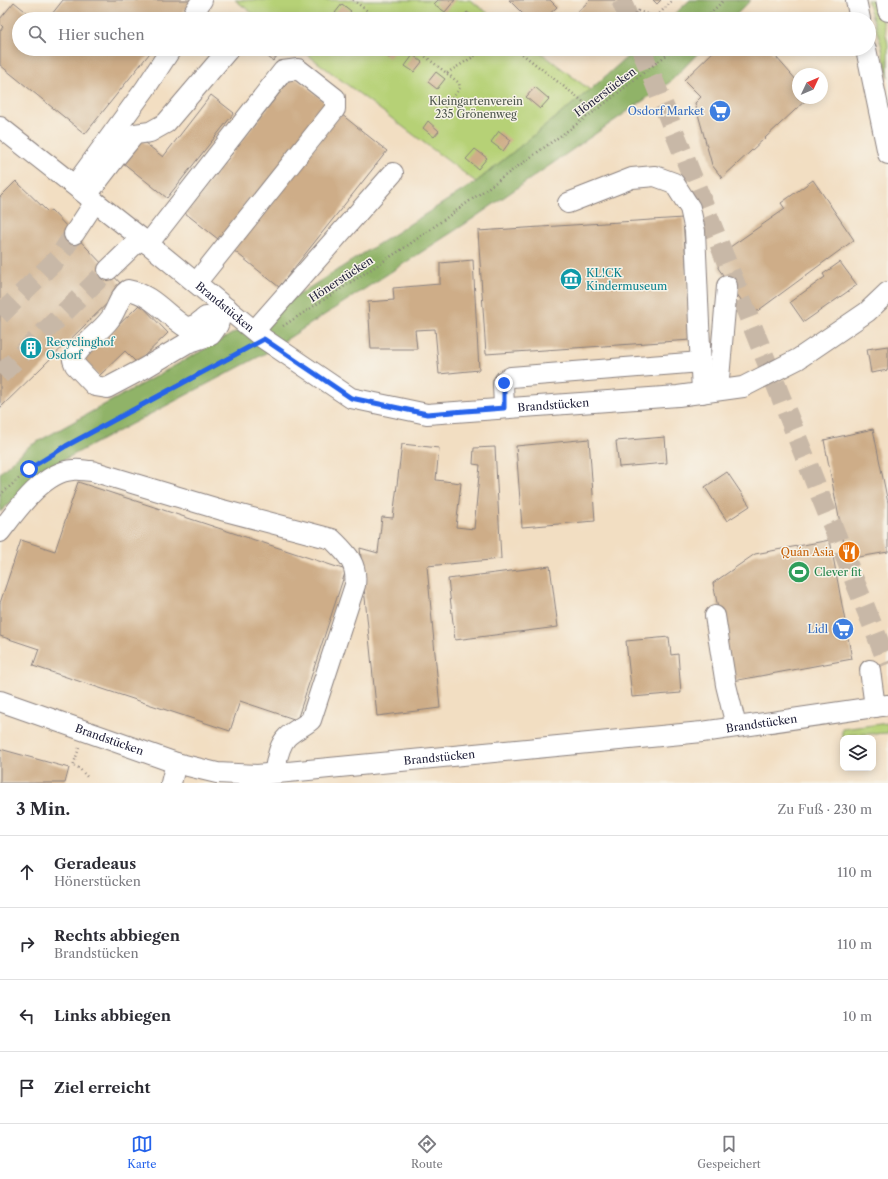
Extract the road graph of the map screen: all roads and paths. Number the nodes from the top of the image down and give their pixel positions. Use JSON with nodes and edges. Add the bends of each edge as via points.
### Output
{"nodes":[{"id":1,"x":202,"y":0,"type":"edge"},
{"id":2,"x":353,"y":0,"type":"edge"},
{"id":3,"x":673,"y":0,"type":"edge"},
{"id":4,"x":724,"y":0,"type":"edge"},
{"id":5,"x":856,"y":0,"type":"edge"},
{"id":6,"x":886,"y":0,"type":"edge"},
{"id":7,"x":888,"y":11,"type":"edge"},
{"id":8,"x":194,"y":12,"type":"edge"},
{"id":9,"x":369,"y":12,"type":"edge"},
{"id":10,"x":661,"y":12,"type":"edge"},
{"id":11,"x":711,"y":12,"type":"edge"},
{"id":12,"x":859,"y":12,"type":"edge"},
{"id":13,"x":166,"y":56,"type":"edge"},
{"id":14,"x":223,"y":56,"type":"edge"},
{"id":15,"x":425,"y":56,"type":"edge"},
{"id":16,"x":475,"y":56,"type":"edge"},
{"id":17,"x":525,"y":56,"type":"edge"},
{"id":18,"x":665,"y":56,"type":"edge"},
{"id":19,"x":867,"y":56,"type":"edge"},
{"id":20,"x":447,"y":73,"type":"junction"},
{"id":21,"x":595,"y":111,"type":"junction"},
{"id":22,"x":436,"y":119,"type":"dead end"},
{"id":23,"x":0,"y":127,"type":"edge"},
{"id":24,"x":888,"y":154,"type":"edge"},
{"id":25,"x":393,"y":173,"type":"dead end"},
{"id":26,"x":86,"y":194,"type":"junction"},
{"id":27,"x":568,"y":203,"type":"dead end"},
{"id":28,"x":74,"y":234,"type":"tunnel mouth"},
{"id":29,"x":144,"y":241,"type":"junction"},
{"id":30,"x":108,"y":270,"type":"tunnel mouth"},
{"id":31,"x":196,"y":283,"type":"junction"},
{"id":32,"x":727,"y":286,"type":"dead end"},
{"id":33,"x":888,"y":292,"type":"edge"},
{"id":34,"x":867,"y":312,"type":"junction"},
{"id":35,"x":888,"y":312,"type":"edge"},
{"id":36,"x":224,"y":314,"type":"junction"},
{"id":37,"x":259,"y":335,"type":"junction"},
{"id":38,"x":701,"y":362,"type":"junction"},
{"id":39,"x":710,"y":392,"type":"junction"},
{"id":40,"x":504,"y":408,"type":"junction"},
{"id":41,"x":47,"y":458,"type":"dead end"},
{"id":42,"x":35,"y":466,"type":"dead end"},
{"id":43,"x":0,"y":495,"type":"edge"},
{"id":44,"x":0,"y":532,"type":"edge"},
{"id":45,"x":715,"y":616,"type":"dead end"},
{"id":46,"x":870,"y":670,"type":"dead end"},
{"id":47,"x":0,"y":701,"type":"edge"},
{"id":48,"x":882,"y":706,"type":"edge"},
{"id":49,"x":736,"y":726,"type":"junction"},
{"id":50,"x":80,"y":743,"type":"dead end"},
{"id":51,"x":176,"y":763,"type":"junction"},
{"id":52,"x":274,"y":773,"type":"junction"},
{"id":53,"x":88,"y":778,"type":"dead end"},
{"id":54,"x":171,"y":783,"type":"edge"}],
"edges":[{"from":1,"to":8,"type":"street"},
{"from":2,"to":9,"type":"path"},
{"from":3,"to":10,"type":"path"},
{"from":4,"to":11,"type":"path"},
{"from":5,"to":12,"type":"street"},
{"from":6,"to":7,"type":"street"},
{"from":13,"to":26,"type":"street"},
{"from":14,"to":26,"type":"street","via":[[166,123],[150,132],[136,134]]},
{"from":15,"to":20,"type":"path"},
{"from":16,"to":20,"type":"path"},
{"from":17,"to":21,"type":"path"},
{"from":18,"to":21,"type":"path","name":"Hönerstücken"},
{"from":19,"to":24,"type":"street"},
{"from":20,"to":22,"type":"path","via":[[459,83],[460,88]]},
{"from":21,"to":37,"type":"path","name":"Hönerstücken","via":[[407,246]]},
{"from":23,"to":26,"type":"street","name":"Brandstücken"},
{"from":25,"to":37,"type":"street"},
{"from":26,"to":28,"type":"street"},
{"from":26,"to":29,"type":"street","name":"Brandstücken"},
{"from":27,"to":38,"type":"street","via":[[632,178],[655,176],[674,183],[690,208],[695,231]]},
{"from":29,"to":30,"type":"street"},
{"from":29,"to":31,"type":"street","name":"Brandstücken"},
{"from":29,"to":31,"type":"street","via":[[283,71],[298,69],[335,98],[335,109]]},
{"from":31,"to":36,"type":"street","name":"Brandstücken"},
{"from":32,"to":39,"type":"street"},
{"from":33,"to":34,"type":"street","name":"Brandstücken"},
{"from":34,"to":35,"type":"street"},
{"from":34,"to":39,"type":"street","name":"Brandstücken","via":[[798,359],[743,387]]},
{"from":36,"to":36,"type":"street","via":[[206,318],[187,328],[147,296],[128,290],[123,293],[110,320],[77,351],[72,360],[95,386],[107,388],[187,343],[211,335]]},
{"from":36,"to":37,"type":"street","name":"Brandstücken"},
{"from":37,"to":40,"type":"street","name":"Brandstücken","via":[[351,398],[427,414]]},
{"from":37,"to":41,"type":"path","name":"Hönerstücken"},
{"from":38,"to":39,"type":"street"},
{"from":38,"to":40,"type":"street","via":[[511,378],[504,383]]},
{"from":39,"to":40,"type":"street","name":"Brandstücken"},
{"from":42,"to":43,"type":"path"},
{"from":44,"to":52,"type":"street","via":[[24,502],[43,484],[58,474],[73,470],[92,471],[222,510],[332,539],[345,551],[354,567],[354,585],[310,720],[287,737],[280,749]]},
{"from":45,"to":49,"type":"street","via":[[726,685]]},
{"from":46,"to":48,"type":"street"},
{"from":47,"to":51,"type":"street","name":"Brandstücken"},
{"from":48,"to":49,"type":"street","name":"Brandstücken"},
{"from":49,"to":52,"type":"street","name":"Brandstücken","via":[[679,734]]},
{"from":50,"to":53,"type":"path","via":[[73,766],[79,768]]},
{"from":51,"to":52,"type":"street","name":"Brandstücken","via":[[217,773]]},
{"from":51,"to":54,"type":"street"}]}
